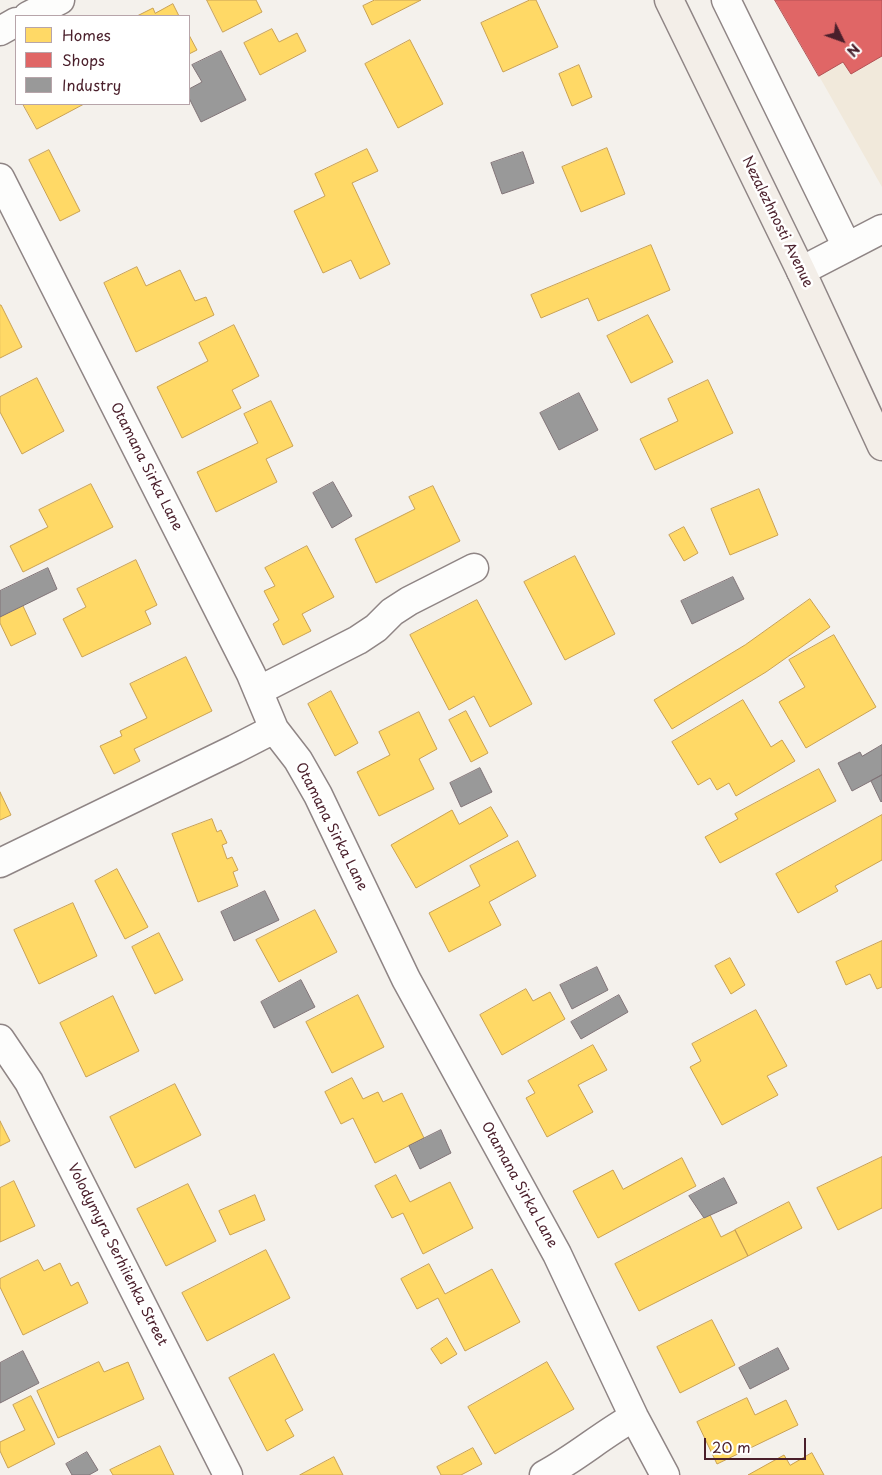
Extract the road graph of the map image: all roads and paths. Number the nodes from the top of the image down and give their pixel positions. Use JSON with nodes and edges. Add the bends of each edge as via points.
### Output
{"nodes":[{"id":1,"x":60,"y":0,"type":"edge"},
{"id":2,"x":669,"y":0,"type":"edge"},
{"id":3,"x":726,"y":0,"type":"edge"},
{"id":4,"x":30,"y":15,"type":"edge"},
{"id":5,"x":15,"y":22,"type":"edge"},
{"id":6,"x":0,"y":30,"type":"edge"},
{"id":7,"x":0,"y":178,"type":"edge"},
{"id":8,"x":882,"y":229,"type":"edge"},
{"id":9,"x":847,"y":247,"type":"junction"},
{"id":10,"x":801,"y":271,"type":"junction"},
{"id":11,"x":882,"y":446,"type":"edge"},
{"id":12,"x":474,"y":568,"type":"dead end"},
{"id":13,"x":258,"y":691,"type":"junction"},
{"id":14,"x":274,"y":728,"type":"junction"},
{"id":15,"x":0,"y":863,"type":"edge"},
{"id":16,"x":0,"y":1039,"type":"edge"},
{"id":17,"x":634,"y":1417,"type":"junction"},
{"id":18,"x":228,"y":1475,"type":"edge"},
{"id":19,"x":544,"y":1475,"type":"edge"},
{"id":20,"x":665,"y":1475,"type":"edge"}],
"edges":[{"from":1,"to":4,"type":"street"},
{"from":2,"to":10,"type":"main road","name":"Nezalezhnosti Avenue"},
{"from":3,"to":9,"type":"street"},
{"from":5,"to":6,"type":"street"},
{"from":7,"to":13,"type":"street","name":"Otamana Sirka Lane"},
{"from":8,"to":9,"type":"street"},
{"from":9,"to":10,"type":"street"},
{"from":10,"to":11,"type":"main road","name":"Nezalezhnosti Avenue"},
{"from":12,"to":13,"type":"street","via":[[409,601],[358,640]]},
{"from":13,"to":14,"type":"street","name":"Otamana Sirka Lane"},
{"from":14,"to":15,"type":"street"},
{"from":14,"to":17,"type":"street","name":"Otamana Sirka Lane","via":[[318,795],[406,979],[557,1254]]},
{"from":16,"to":18,"type":"street","name":"Volodymyra Serhiienka Street","via":[[29,1082]]},
{"from":17,"to":19,"type":"street"},
{"from":17,"to":20,"type":"street","name":"Otamana Sirka Lane"}]}
